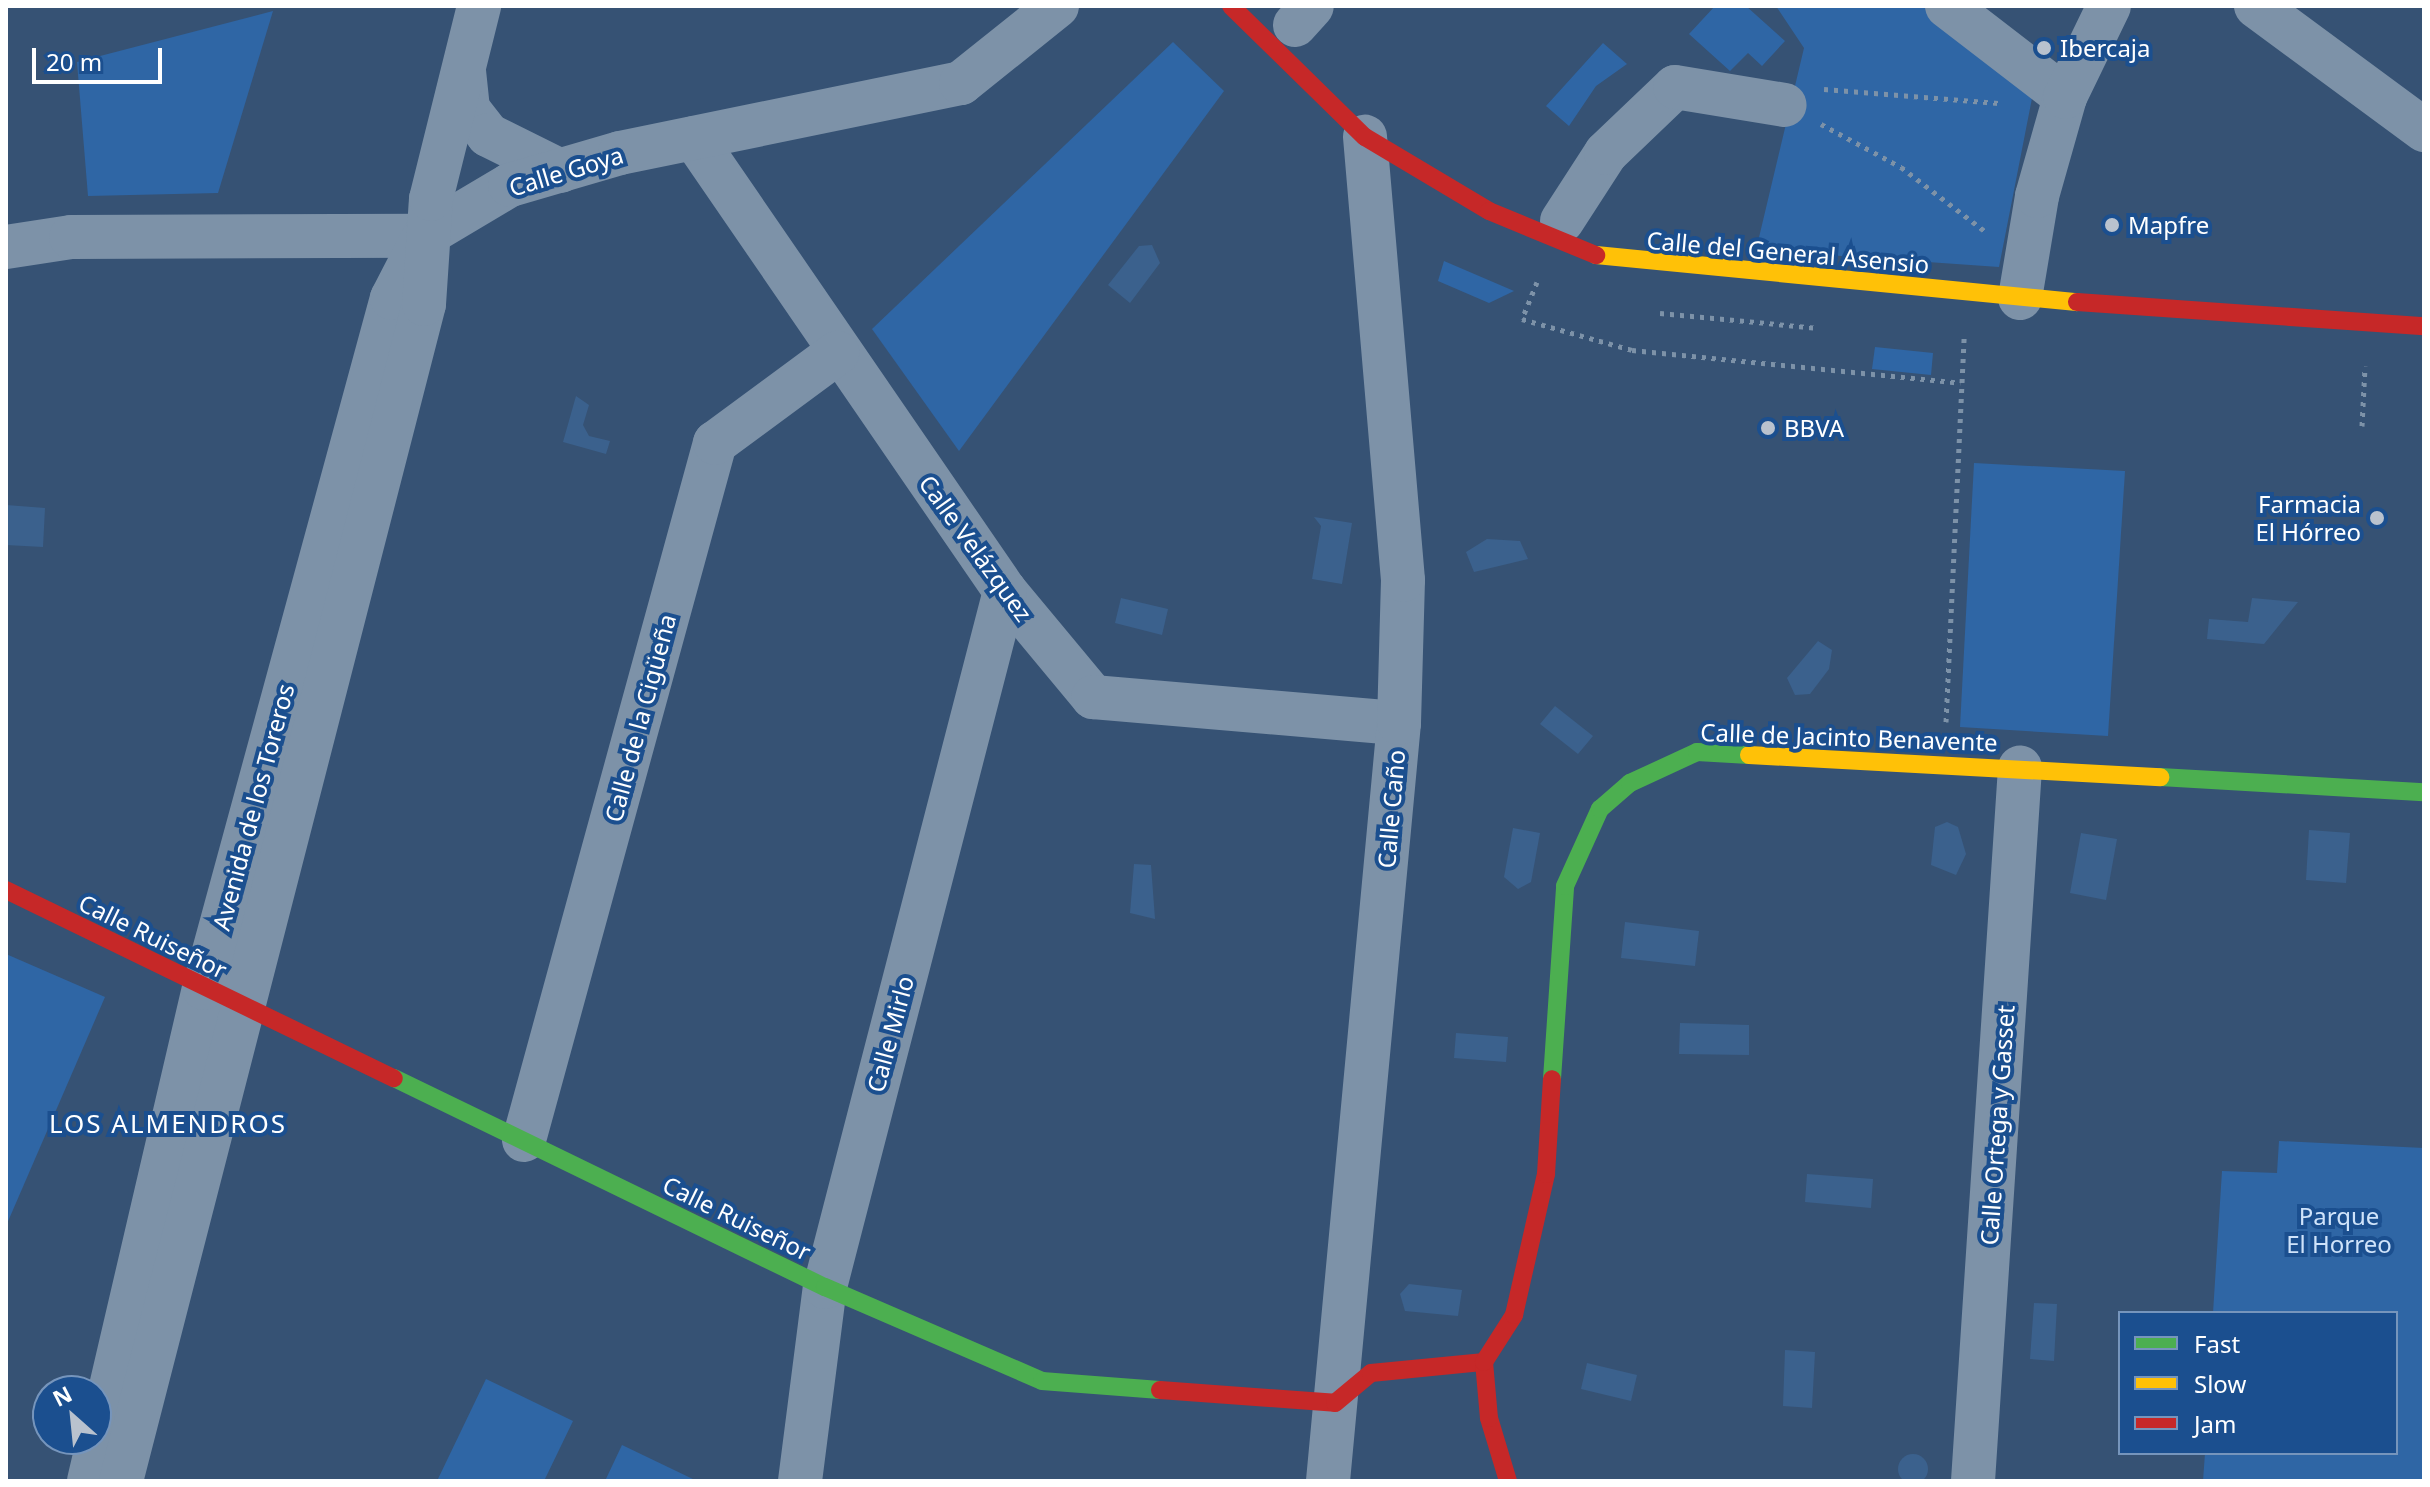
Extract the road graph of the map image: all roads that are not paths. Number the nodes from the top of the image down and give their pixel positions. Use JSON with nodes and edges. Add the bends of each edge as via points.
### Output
{"nodes":[{"id":1,"x":479,"y":6,"type":"edge"},
{"id":2,"x":1057,"y":6,"type":"edge"},
{"id":3,"x":1231,"y":6,"type":"edge"},
{"id":4,"x":1947,"y":6,"type":"edge"},
{"id":5,"x":2109,"y":6,"type":"edge"},
{"id":6,"x":2277,"y":12,"type":"edge"},
{"id":7,"x":464,"y":65,"type":"junction"},
{"id":8,"x":1770,"y":102,"type":"road end"},
{"id":9,"x":2064,"y":103,"type":"junction"},
{"id":10,"x":2424,"y":130,"type":"edge"},
{"id":11,"x":1365,"y":137,"type":"junction"},
{"id":12,"x":694,"y":138,"type":"junction"},
{"id":13,"x":561,"y":171,"type":"junction"},
{"id":14,"x":1562,"y":221,"type":"dead end"},
{"id":15,"x":424,"y":236,"type":"junction"},
{"id":16,"x":6,"y":247,"type":"edge"},
{"id":17,"x":2020,"y":298,"type":"junction"},
{"id":18,"x":2424,"y":326,"type":"edge"},
{"id":19,"x":837,"y":353,"type":"junction"},
{"id":20,"x":1005,"y":591,"type":"junction"},
{"id":21,"x":1399,"y":723,"type":"junction"},
{"id":22,"x":2020,"y":768,"type":"junction"},
{"id":23,"x":2424,"y":792,"type":"edge"},
{"id":24,"x":6,"y":890,"type":"edge"},
{"id":25,"x":204,"y":988,"type":"junction"},
{"id":26,"x":244,"y":1008,"type":"junction"},
{"id":27,"x":524,"y":1140,"type":"junction"},
{"id":28,"x":825,"y":1287,"type":"junction"},
{"id":29,"x":1484,"y":1362,"type":"junction"},
{"id":30,"x":1335,"y":1403,"type":"junction"},
{"id":31,"x":89,"y":1481,"type":"edge"},
{"id":32,"x":121,"y":1481,"type":"edge"},
{"id":33,"x":800,"y":1481,"type":"edge"},
{"id":34,"x":1328,"y":1481,"type":"edge"},
{"id":35,"x":1508,"y":1481,"type":"edge"},
{"id":36,"x":1973,"y":1481,"type":"edge"}],
"edges":[{"from":1,"to":7,"type":"street","name":"Avenida de los Toreros"},
{"from":2,"to":12,"type":"street","name":"Calle Goya","via":[[961,83]]},
{"from":3,"to":11,"type":"street","name":"Calle del General Asensio"},
{"from":4,"to":9,"type":"street"},
{"from":5,"to":9,"type":"street"},
{"from":6,"to":10,"type":"street"},
{"from":7,"to":13,"type":"street","via":[[468,109],[488,135]]},
{"from":7,"to":15,"type":"street","name":"Avenida de los Toreros"},
{"from":8,"to":14,"type":"street","via":[[1675,87],[1606,153]]},
{"from":9,"to":17,"type":"street","via":[[2037,196]]},
{"from":11,"to":17,"type":"street","name":"Calle del General Asensio","via":[[1532,234],[1623,262]]},
{"from":11,"to":21,"type":"street","name":"Calle Caño","via":[[1402,548]]},
{"from":12,"to":13,"type":"street","name":"Calle Goya"},
{"from":12,"to":19,"type":"street","name":"Calle Velázquez"},
{"from":13,"to":15,"type":"street","name":"Calle Goya","via":[[510,185]]},
{"from":15,"to":16,"type":"street","via":[[71,237]]},
{"from":15,"to":25,"type":"street","name":"Avenida de los Toreros","via":[[392,298]]},
{"from":15,"to":26,"type":"street","name":"Avenida de los Toreros","via":[[424,304]]},
{"from":17,"to":18,"type":"street","name":"Calle del General Asensio"},
{"from":19,"to":20,"type":"street","name":"Calle Velázquez"},
{"from":19,"to":27,"type":"street","name":"Calle de la Cigüeña","via":[[715,443]]},
{"from":20,"to":21,"type":"street","name":"Calle Velázquez","via":[[1070,676],[1107,703]]},
{"from":20,"to":28,"type":"street","name":"Calle Mirlo"},
{"from":21,"to":30,"type":"street","name":"Calle Caño"},
{"from":22,"to":23,"type":"street","name":"Calle de Jacinto Benavente"},
{"from":22,"to":29,"type":"street","name":"Calle de Jacinto Benavente","via":[[1697,752],[1657,765],[1600,809],[1565,886],[1546,1174],[1514,1315]]},
{"from":22,"to":36,"type":"street","name":"Calle Ortega y Gasset"},
{"from":24,"to":25,"type":"street","name":"Calle Ruiseñor"},
{"from":25,"to":26,"type":"street","name":"Calle Ruiseñor"},
{"from":25,"to":31,"type":"street","name":"Avenida de los Toreros"},
{"from":26,"to":27,"type":"street","name":"Calle Ruiseñor"},
{"from":26,"to":32,"type":"street","name":"Avenida de los Toreros"},
{"from":27,"to":28,"type":"street","name":"Calle Ruiseñor"},
{"from":28,"to":30,"type":"street","name":"Calle Ruiseñor","via":[[1042,1381]]},
{"from":28,"to":33,"type":"street","name":"Calle Mirlo"},
{"from":29,"to":30,"type":"street","via":[[1371,1373]]},
{"from":29,"to":35,"type":"street","via":[[1489,1418]]},
{"from":30,"to":34,"type":"street","name":"Calle Caño"}]}
